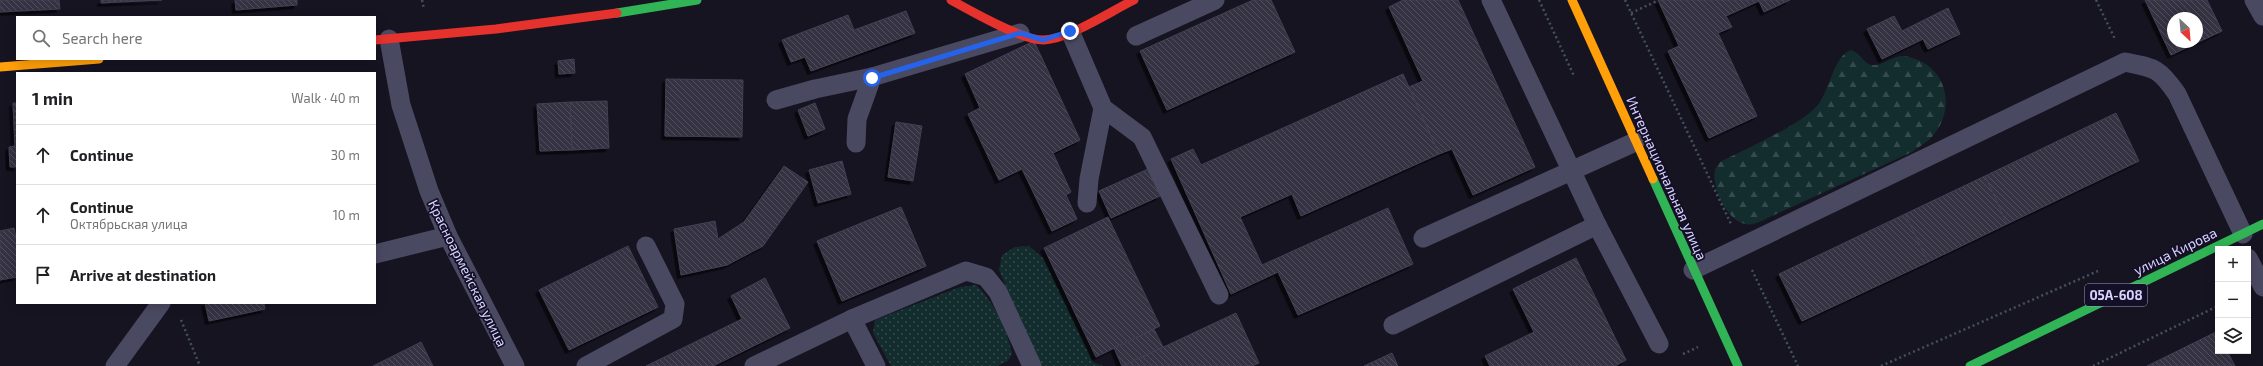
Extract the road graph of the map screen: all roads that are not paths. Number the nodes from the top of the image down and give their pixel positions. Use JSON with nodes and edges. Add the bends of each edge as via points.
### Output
{"nodes":[{"id":1,"x":697,"y":0,"type":"edge"},
{"id":2,"x":951,"y":0,"type":"edge"},
{"id":3,"x":1134,"y":0,"type":"edge"},
{"id":4,"x":1216,"y":0,"type":"edge"},
{"id":5,"x":1491,"y":0,"type":"edge"},
{"id":6,"x":1572,"y":0,"type":"edge"},
{"id":7,"x":2254,"y":0,"type":"edge"},
{"id":8,"x":2263,"y":16,"type":"edge"},
{"id":9,"x":1070,"y":31,"type":"junction"},
{"id":10,"x":1020,"y":33,"type":"junction"},
{"id":11,"x":1136,"y":36,"type":"dead end"},
{"id":12,"x":382,"y":39,"type":"edge"},
{"id":13,"x":87,"y":60,"type":"edge"},
{"id":14,"x":0,"y":67,"type":"edge"},
{"id":15,"x":872,"y":78,"type":"junction"},
{"id":16,"x":776,"y":100,"type":"dead end"},
{"id":17,"x":1103,"y":108,"type":"junction"},
{"id":18,"x":1635,"y":142,"type":"junction"},
{"id":19,"x":856,"y":143,"type":"dead end"},
{"id":20,"x":1572,"y":172,"type":"junction"},
{"id":21,"x":1086,"y":203,"type":"dead end"},
{"id":22,"x":2263,"y":224,"type":"edge"},
{"id":23,"x":1597,"y":225,"type":"junction"},
{"id":24,"x":448,"y":236,"type":"junction"},
{"id":25,"x":1423,"y":238,"type":"dead end"},
{"id":26,"x":2241,"y":240,"type":"edge"},
{"id":27,"x":646,"y":246,"type":"dead end"},
{"id":28,"x":376,"y":254,"type":"edge"},
{"id":29,"x":2251,"y":264,"type":"edge"},
{"id":30,"x":1693,"y":270,"type":"junction"},
{"id":31,"x":2263,"y":288,"type":"edge"},
{"id":32,"x":1218,"y":295,"type":"dead end"},
{"id":33,"x":159,"y":304,"type":"edge"},
{"id":34,"x":852,"y":319,"type":"junction"},
{"id":35,"x":1393,"y":325,"type":"dead end"},
{"id":36,"x":1659,"y":344,"type":"dead end"},
{"id":37,"x":115,"y":366,"type":"edge"},
{"id":38,"x":515,"y":366,"type":"edge"},
{"id":39,"x":586,"y":366,"type":"edge"},
{"id":40,"x":754,"y":366,"type":"edge"},
{"id":41,"x":876,"y":366,"type":"edge"},
{"id":42,"x":1032,"y":366,"type":"edge"},
{"id":43,"x":1738,"y":366,"type":"edge"},
{"id":44,"x":1970,"y":366,"type":"edge"}],
"edges":[{"from":1,"to":12,"type":"main road","via":[[628,12],[466,33]]},
{"from":2,"to":10,"type":"main road","via":[[967,10]]},
{"from":3,"to":9,"type":"main road"},
{"from":4,"to":11,"type":"lane"},
{"from":5,"to":20,"type":"lane"},
{"from":6,"to":18,"type":"main road","name":"Интернациональная улица"},
{"from":7,"to":8,"type":"lane"},
{"from":9,"to":10,"type":"main road","via":[[1043,40]]},
{"from":9,"to":17,"type":"lane"},
{"from":10,"to":15,"type":"lane"},
{"from":12,"to":24,"type":"lane","name":"Красноармейская улица","via":[[428,191]]},
{"from":13,"to":14,"type":"main road"},
{"from":15,"to":16,"type":"lane","via":[[815,89]]},
{"from":15,"to":19,"type":"lane","via":[[857,119]]},
{"from":17,"to":21,"type":"lane"},
{"from":17,"to":32,"type":"lane","via":[[1142,138]]},
{"from":18,"to":20,"type":"lane"},
{"from":18,"to":30,"type":"main road","name":"Интернациональная улица"},
{"from":20,"to":23,"type":"lane"},
{"from":20,"to":25,"type":"lane"},
{"from":22,"to":26,"type":"main road","name":"улица Кирова","number":"05А-608"},
{"from":23,"to":35,"type":"lane"},
{"from":23,"to":36,"type":"lane"},
{"from":24,"to":28,"type":"lane"},
{"from":24,"to":38,"type":"lane","name":"Красноармейская улица"},
{"from":26,"to":30,"type":"lane","via":[[2177,94],[2164,75],[2149,67],[2125,62]]},
{"from":26,"to":44,"type":"main road","name":"улица Кирова","number":"05А-608"},
{"from":27,"to":39,"type":"lane","via":[[675,304],[673,319]]},
{"from":29,"to":31,"type":"lane"},
{"from":30,"to":43,"type":"main road","name":"Интернациональная улица"},
{"from":33,"to":37,"type":"lane"},
{"from":34,"to":40,"type":"lane"},
{"from":34,"to":41,"type":"lane"},
{"from":34,"to":42,"type":"lane","via":[[966,271],[986,277],[998,292]]}]}
